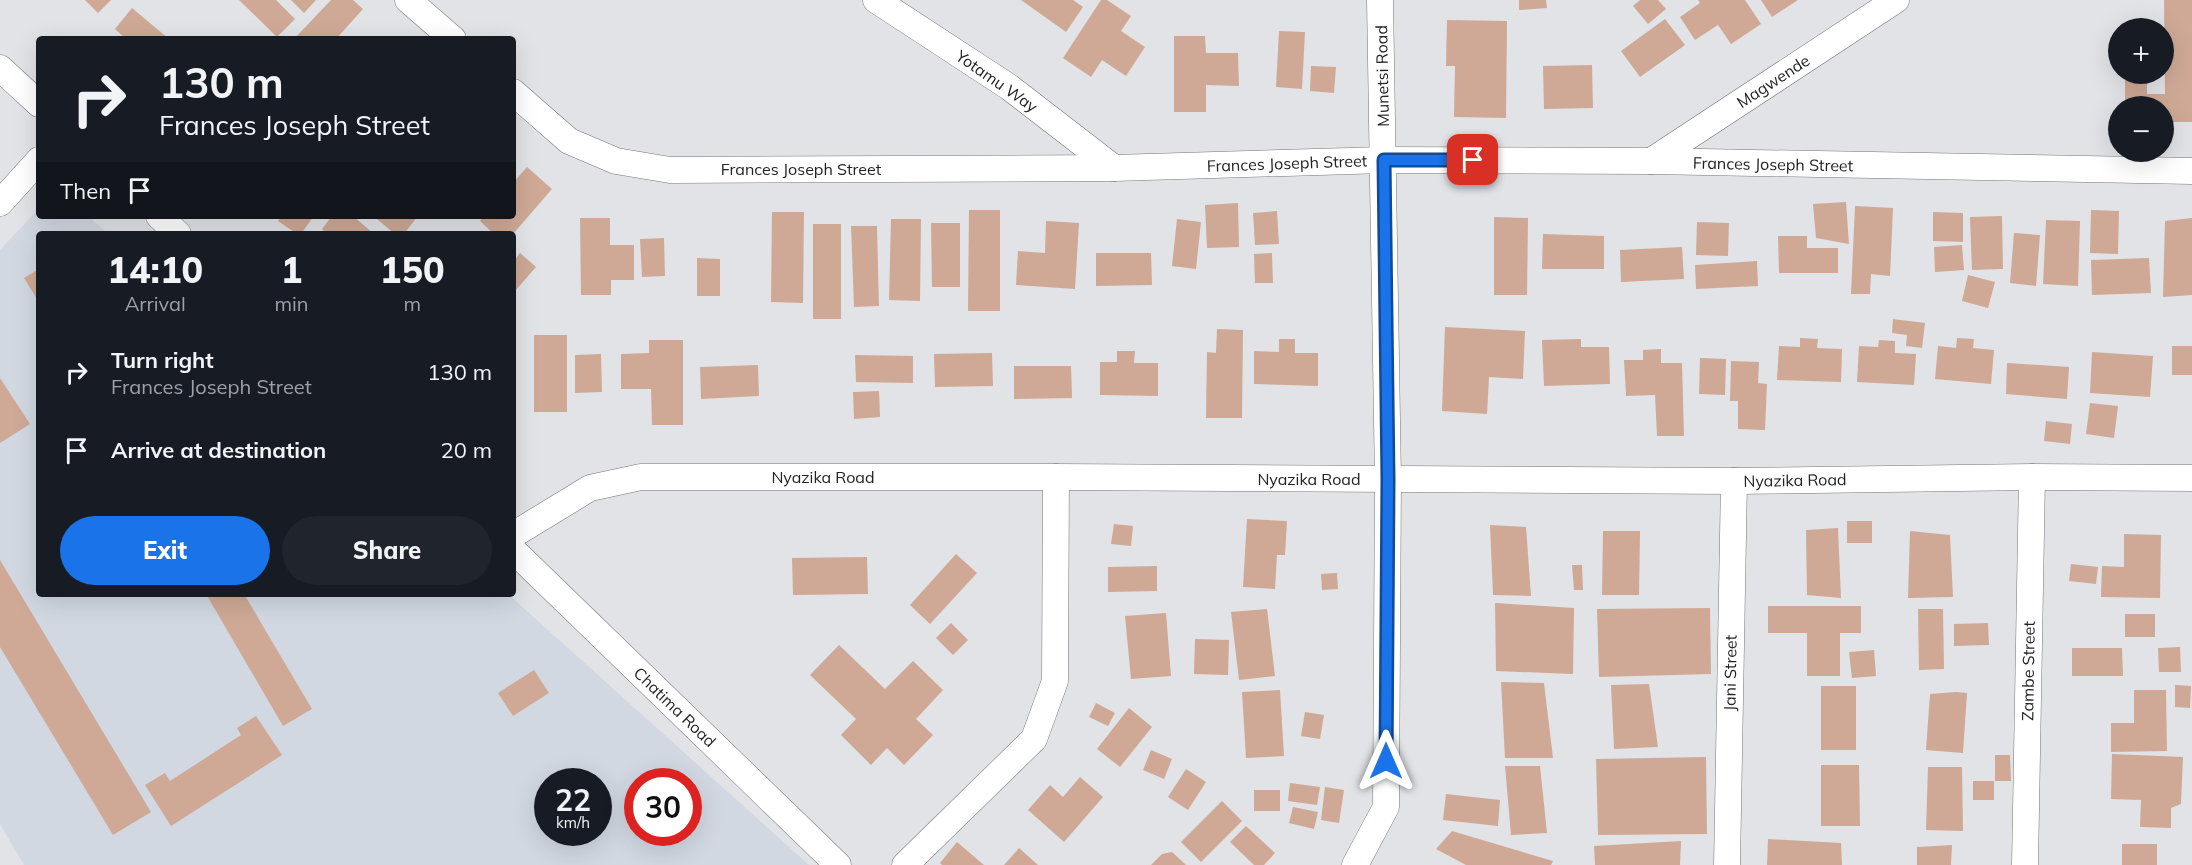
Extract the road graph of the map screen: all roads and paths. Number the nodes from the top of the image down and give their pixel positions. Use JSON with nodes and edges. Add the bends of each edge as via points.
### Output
{"nodes":[{"id":1,"x":408,"y":0,"type":"edge"},
{"id":2,"x":876,"y":0,"type":"edge"},
{"id":3,"x":1380,"y":0,"type":"edge"},
{"id":4,"x":1896,"y":0,"type":"edge"},
{"id":5,"x":450,"y":36,"type":"edge"},
{"id":6,"x":0,"y":68,"type":"edge"},
{"id":7,"x":516,"y":95,"type":"edge"},
{"id":8,"x":36,"y":101,"type":"edge"},
{"id":9,"x":1384,"y":160,"type":"junction"},
{"id":10,"x":1651,"y":161,"type":"junction"},
{"id":11,"x":36,"y":163,"type":"edge"},
{"id":12,"x":1114,"y":168,"type":"junction"},
{"id":13,"x":2192,"y":171,"type":"edge"},
{"id":14,"x":0,"y":203,"type":"edge"},
{"id":15,"x":162,"y":219,"type":"edge"},
{"id":16,"x":175,"y":231,"type":"edge"},
{"id":17,"x":1056,"y":477,"type":"junction"},
{"id":18,"x":2032,"y":477,"type":"junction"},
{"id":19,"x":2192,"y":478,"type":"edge"},
{"id":20,"x":1388,"y":480,"type":"junction"},
{"id":21,"x":1734,"y":481,"type":"junction"},
{"id":22,"x":516,"y":533,"type":"edge"},
{"id":23,"x":516,"y":553,"type":"edge"},
{"id":24,"x":838,"y":865,"type":"edge"},
{"id":25,"x":905,"y":865,"type":"edge"},
{"id":26,"x":1355,"y":865,"type":"edge"},
{"id":27,"x":1727,"y":865,"type":"edge"},
{"id":28,"x":2025,"y":865,"type":"edge"}],
"edges":[{"from":1,"to":5,"type":"street"},
{"from":2,"to":12,"type":"street","name":"Yotamu Way","via":[[1009,87]]},
{"from":3,"to":9,"type":"street","name":"Munetsi Road"},
{"from":4,"to":10,"type":"street","name":"Magwende"},
{"from":6,"to":8,"type":"street"},
{"from":7,"to":12,"type":"street","name":"Frances Joseph Street","via":[[569,141],[616,161],[670,170]]},
{"from":9,"to":10,"type":"street","name":"Frances Joseph Street"},
{"from":9,"to":12,"type":"street","name":"Frances Joseph Street"},
{"from":9,"to":20,"type":"street","name":"Munetsi Road"},
{"from":10,"to":13,"type":"street","name":"Frances Joseph Street"},
{"from":11,"to":14,"type":"street"},
{"from":15,"to":16,"type":"street"},
{"from":17,"to":20,"type":"street","name":"Nyazika Road"},
{"from":17,"to":22,"type":"street","name":"Nyazika Road","via":[[641,477],[590,488]]},
{"from":17,"to":25,"type":"street","via":[[1055,681],[1034,739]]},
{"from":18,"to":19,"type":"street","name":"Nyazika Road"},
{"from":18,"to":21,"type":"street","name":"Nyazika Road"},
{"from":18,"to":28,"type":"street","name":"Zambe Street"},
{"from":20,"to":21,"type":"street","name":"Nyazika Road"},
{"from":20,"to":26,"type":"street","name":"Munetsi Road","via":[[1386,807]]},
{"from":21,"to":27,"type":"street","name":"Jani Street"},
{"from":23,"to":24,"type":"street","name":"Chatima Road"}]}
